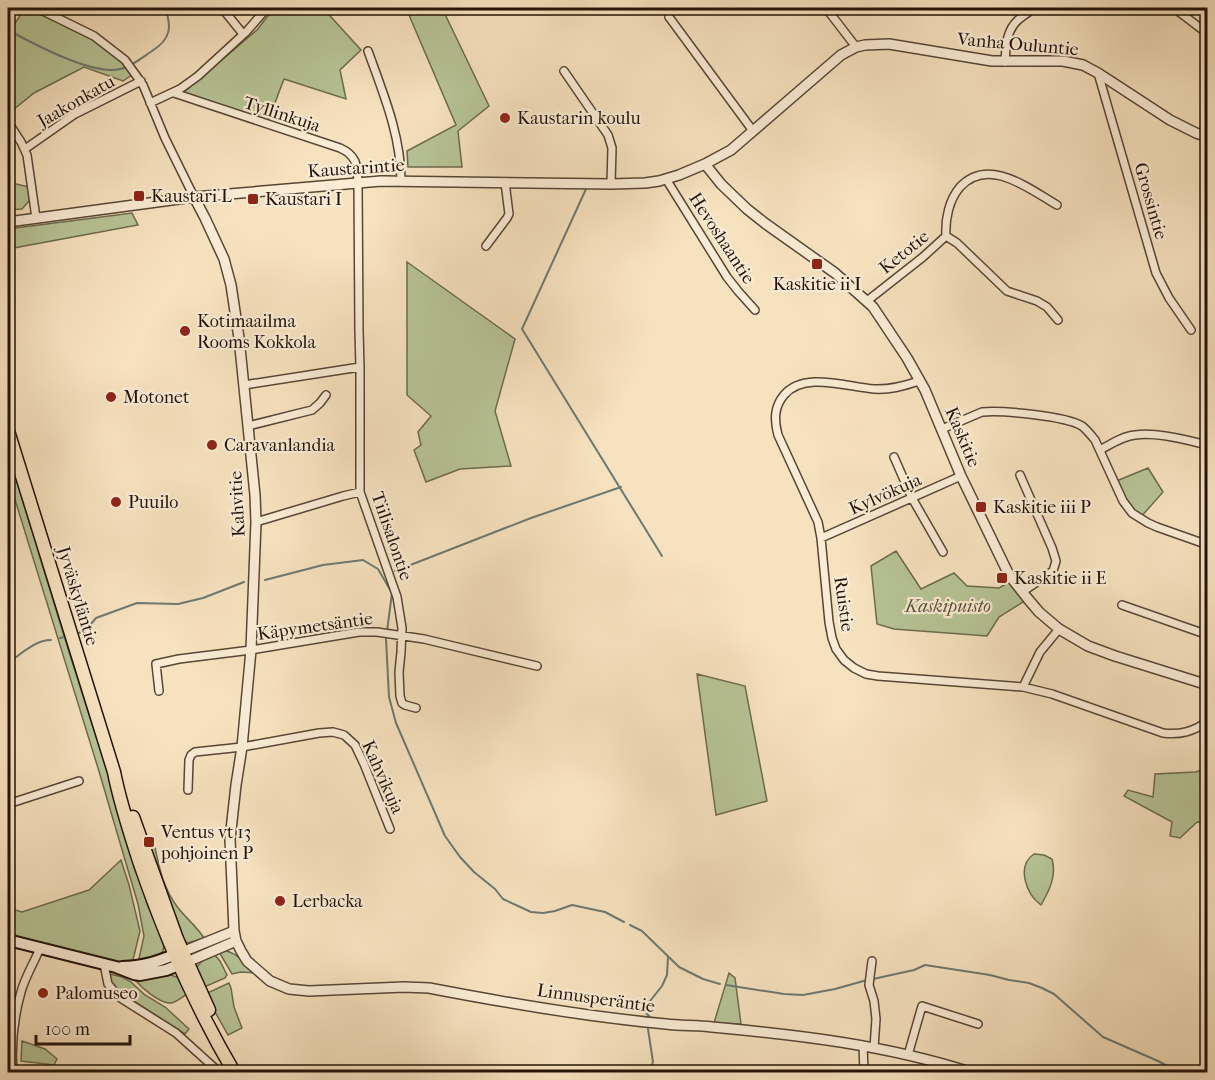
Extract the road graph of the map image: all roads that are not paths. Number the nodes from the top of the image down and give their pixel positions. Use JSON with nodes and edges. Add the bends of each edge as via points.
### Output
{"nodes":[{"id":1,"x":37,"y":8,"type":"edge"},
{"id":2,"x":222,"y":8,"type":"edge"},
{"id":3,"x":267,"y":8,"type":"edge"},
{"id":4,"x":826,"y":8,"type":"edge"},
{"id":5,"x":1034,"y":8,"type":"edge"},
{"id":6,"x":1174,"y":8,"type":"edge"},
{"id":7,"x":669,"y":17,"type":"dead end"},
{"id":8,"x":243,"y":34,"type":"junction"},
{"id":9,"x":1208,"y":34,"type":"edge"},
{"id":10,"x":856,"y":47,"type":"junction"},
{"id":11,"x":368,"y":51,"type":"dead end"},
{"id":12,"x":1005,"y":62,"type":"junction"},
{"id":13,"x":564,"y":71,"type":"dead end"},
{"id":14,"x":1098,"y":73,"type":"junction"},
{"id":15,"x":141,"y":81,"type":"junction"},
{"id":16,"x":174,"y":93,"type":"junction"},
{"id":17,"x":150,"y":103,"type":"junction"},
{"id":18,"x":8,"y":122,"type":"edge"},
{"id":19,"x":753,"y":131,"type":"junction"},
{"id":20,"x":1208,"y":137,"type":"edge"},
{"id":21,"x":25,"y":149,"type":"junction"},
{"id":22,"x":705,"y":164,"type":"junction"},
{"id":23,"x":666,"y":179,"type":"junction"},
{"id":24,"x":402,"y":181,"type":"junction"},
{"id":25,"x":505,"y":182,"type":"junction"},
{"id":26,"x":358,"y":183,"type":"junction"},
{"id":27,"x":611,"y":184,"type":"junction"},
{"id":28,"x":194,"y":197,"type":"junction"},
{"id":29,"x":1057,"y":205,"type":"dead end"},
{"id":30,"x":36,"y":218,"type":"junction"},
{"id":31,"x":8,"y":222,"type":"edge"},
{"id":32,"x":946,"y":236,"type":"junction"},
{"id":33,"x":486,"y":246,"type":"dead end"},
{"id":34,"x":867,"y":301,"type":"junction"},
{"id":35,"x":755,"y":310,"type":"dead end"},
{"id":36,"x":1058,"y":320,"type":"dead end"},
{"id":37,"x":1191,"y":330,"type":"dead end"},
{"id":38,"x":360,"y":367,"type":"junction"},
{"id":39,"x":920,"y":381,"type":"junction"},
{"id":40,"x":244,"y":385,"type":"junction"},
{"id":41,"x":326,"y":395,"type":"dead end"},
{"id":42,"x":248,"y":426,"type":"junction"},
{"id":43,"x":942,"y":429,"type":"junction"},
{"id":44,"x":8,"y":431,"type":"edge"},
{"id":45,"x":1208,"y":445,"type":"edge"},
{"id":46,"x":1100,"y":450,"type":"junction"},
{"id":47,"x":894,"y":456,"type":"dead end"},
{"id":48,"x":1020,"y":475,"type":"dead end"},
{"id":49,"x":961,"y":476,"type":"junction"},
{"id":50,"x":360,"y":492,"type":"junction"},
{"id":51,"x":912,"y":498,"type":"junction"},
{"id":52,"x":256,"y":522,"type":"junction"},
{"id":53,"x":821,"y":538,"type":"junction"},
{"id":54,"x":1208,"y":545,"type":"edge"},
{"id":55,"x":943,"y":552,"type":"dead end"},
{"id":56,"x":1022,"y":592,"type":"junction"},
{"id":57,"x":1122,"y":605,"type":"dead end"},
{"id":58,"x":1059,"y":629,"type":"junction"},
{"id":59,"x":402,"y":635,"type":"junction"},
{"id":60,"x":1208,"y":635,"type":"edge"},
{"id":61,"x":251,"y":650,"type":"junction"},
{"id":62,"x":537,"y":666,"type":"dead end"},
{"id":63,"x":1208,"y":686,"type":"edge"},
{"id":64,"x":1023,"y":687,"type":"junction"},
{"id":65,"x":159,"y":691,"type":"dead end"},
{"id":66,"x":416,"y":708,"type":"dead end"},
{"id":67,"x":1208,"y":721,"type":"edge"},
{"id":68,"x":242,"y":747,"type":"junction"},
{"id":69,"x":79,"y":781,"type":"dead end"},
{"id":70,"x":188,"y":790,"type":"dead end"},
{"id":71,"x":8,"y":804,"type":"edge"},
{"id":72,"x":390,"y":829,"type":"dead end"},
{"id":73,"x":234,"y":931,"type":"junction"},
{"id":74,"x":8,"y":940,"type":"edge"},
{"id":75,"x":236,"y":941,"type":"junction"},
{"id":76,"x":40,"y":948,"type":"junction"},
{"id":77,"x":180,"y":959,"type":"junction"},
{"id":78,"x":872,"y":961,"type":"dead end"},
{"id":79,"x":104,"y":964,"type":"junction"},
{"id":80,"x":978,"y":1024,"type":"dead end"},
{"id":81,"x":863,"y":1046,"type":"junction"},
{"id":82,"x":873,"y":1048,"type":"junction"},
{"id":83,"x":908,"y":1055,"type":"junction"},
{"id":84,"x":218,"y":1071,"type":"edge"},
{"id":85,"x":13,"y":1072,"type":"edge"},
{"id":86,"x":234,"y":1072,"type":"edge"},
{"id":87,"x":242,"y":1072,"type":"edge"},
{"id":88,"x":864,"y":1072,"type":"edge"},
{"id":89,"x":970,"y":1072,"type":"edge"}],
"edges":[{"from":1,"to":15,"type":"street","name":"Kahvitie","via":[[94,36],[125,60]]},
{"from":2,"to":8,"type":"street"},
{"from":3,"to":8,"type":"street"},
{"from":4,"to":10,"type":"street"},
{"from":5,"to":12,"type":"street","via":[[1011,28]]},
{"from":6,"to":9,"type":"street"},
{"from":7,"to":19,"type":"street"},
{"from":8,"to":16,"type":"street"},
{"from":10,"to":12,"type":"street","name":"Vanha Ouluntie","via":[[889,44]]},
{"from":10,"to":19,"type":"street","name":"Vanha Ouluntie","via":[[833,61]]},
{"from":11,"to":24,"type":"street","via":[[394,124]]},
{"from":12,"to":14,"type":"street","name":"Vanha Ouluntie","via":[[1063,61]]},
{"from":13,"to":27,"type":"street","via":[[608,135],[612,148]]},
{"from":14,"to":20,"type":"street","name":"Vanha Ouluntie","via":[[1170,120]]},
{"from":14,"to":37,"type":"street","name":"Grossintie","via":[[1156,273]]},
{"from":15,"to":17,"type":"street","name":"Kahvitie"},
{"from":15,"to":21,"type":"street","name":"Jaakonkatu","via":[[75,114]]},
{"from":16,"to":17,"type":"street"},
{"from":16,"to":26,"type":"street","name":"Tyllinkuja","via":[[348,152],[355,160]]},
{"from":17,"to":28,"type":"street","name":"Kahvitie"},
{"from":18,"to":21,"type":"street"},
{"from":19,"to":22,"type":"street","name":"Vanha Ouluntie"},
{"from":21,"to":30,"type":"street","name":"Jaakonkatu"},
{"from":22,"to":23,"type":"street","name":"Kaustarintie"},
{"from":22,"to":34,"type":"street","name":"Kaskitie","via":[[747,209]]},
{"from":23,"to":27,"type":"street","name":"Kaustarintie"},
{"from":23,"to":35,"type":"street","name":"Hevoshaantie","via":[[728,277]]},
{"from":24,"to":25,"type":"street","name":"Kaustarintie"},
{"from":24,"to":26,"type":"street","name":"Kaustarintie"},
{"from":25,"to":27,"type":"street","name":"Kaustarintie"},
{"from":25,"to":33,"type":"street","via":[[509,214]]},
{"from":26,"to":28,"type":"street","name":"Kaustarintie"},
{"from":26,"to":38,"type":"street","name":"Tiilisalontie"},
{"from":28,"to":30,"type":"street","name":"Kaustarintie"},
{"from":28,"to":40,"type":"street","name":"Kahvitie","via":[[224,259]]},
{"from":29,"to":32,"type":"street","name":"Ketotie","via":[[1005,176],[983,174],[973,177],[955,193]]},
{"from":30,"to":31,"type":"street","name":"Kaustarintie"},
{"from":32,"to":34,"type":"street","name":"Ketotie"},
{"from":32,"to":36,"type":"street","via":[[1007,291],[1037,301]]},
{"from":34,"to":39,"type":"street","name":"Kaskitie"},
{"from":38,"to":40,"type":"street"},
{"from":38,"to":50,"type":"street","name":"Tiilisalontie"},
{"from":39,"to":43,"type":"street","name":"Kaskitie"},
{"from":39,"to":53,"type":"street","name":"Ruistie","via":[[886,389],[812,382],[793,387],[781,398],[775,415],[778,435],[818,522]]},
{"from":40,"to":42,"type":"street","name":"Kahvitie"},
{"from":41,"to":42,"type":"street","via":[[312,410]]},
{"from":42,"to":52,"type":"street","name":"Kahvitie"},
{"from":43,"to":46,"type":"street","via":[[982,412],[1016,413],[1073,422],[1090,433]]},
{"from":43,"to":49,"type":"street","name":"Kaskitie"},
{"from":44,"to":77,"type":"highway","name":"Jyväskyläntie","via":[[134,845]]},
{"from":45,"to":46,"type":"street","via":[[1136,435]]},
{"from":46,"to":54,"type":"street","via":[[1132,513]]},
{"from":47,"to":51,"type":"street"},
{"from":48,"to":56,"type":"street","via":[[1056,561],[1053,571]]},
{"from":49,"to":51,"type":"street","name":"Kylvökuja"},
{"from":49,"to":56,"type":"street","name":"Kaskitie","via":[[1009,575]]},
{"from":50,"to":52,"type":"street"},
{"from":50,"to":59,"type":"street","name":"Tiilisalontie","via":[[394,587]]},
{"from":51,"to":53,"type":"street","name":"Kylvökuja"},
{"from":51,"to":55,"type":"street"},
{"from":52,"to":61,"type":"street","name":"Kahvitie"},
{"from":53,"to":64,"type":"street","name":"Ruistie","via":[[832,638],[844,660],[854,668],[878,676]]},
{"from":56,"to":58,"type":"street","name":"Kaskitie"},
{"from":57,"to":60,"type":"street"},
{"from":58,"to":63,"type":"street","name":"Kaskitie","via":[[1088,646]]},
{"from":58,"to":64,"type":"street","via":[[1040,652]]},
{"from":59,"to":61,"type":"street","name":"Käpymetsäntie","via":[[359,632]]},
{"from":59,"to":62,"type":"street","name":"Käpymetsäntie"},
{"from":59,"to":66,"type":"street","name":"Tiilisalontie","via":[[400,696],[402,703]]},
{"from":61,"to":65,"type":"street","name":"Käpymetsäntie","via":[[156,664]]},
{"from":61,"to":68,"type":"street","name":"Kahvitie"},
{"from":64,"to":67,"type":"street","name":"Ruistie","via":[[1163,733],[1189,732]]},
{"from":68,"to":70,"type":"street","name":"Kahvikuja","via":[[193,753],[189,760]]},
{"from":68,"to":72,"type":"street","name":"Kahvikuja","via":[[333,732],[344,735],[355,745]]},
{"from":68,"to":73,"type":"street","name":"Kahvitie","via":[[230,839]]},
{"from":69,"to":71,"type":"street"},
{"from":73,"to":75,"type":"street","name":"Linnusperäntie"},
{"from":73,"to":77,"type":"street"},
{"from":74,"to":76,"type":"main road"},
{"from":75,"to":77,"type":"street"},
{"from":75,"to":81,"type":"street","name":"Linnusperäntie","via":[[247,961],[270,981],[289,989],[429,988],[604,1017]]},
{"from":76,"to":79,"type":"main road"},
{"from":76,"to":85,"type":"street","via":[[19,999],[12,1047]]},
{"from":77,"to":79,"type":"main road","via":[[142,966]]},
{"from":77,"to":86,"type":"highway","name":"Jyväskyläntie","via":[[204,1020]]},
{"from":77,"to":87,"type":"highway","name":"Jyväskyläntie"},
{"from":78,"to":82,"type":"street","via":[[869,985],[876,1019]]},
{"from":79,"to":84,"type":"street","via":[[108,984],[119,997],[176,1033]]},
{"from":80,"to":83,"type":"street","via":[[922,1006]]},
{"from":81,"to":82,"type":"street","name":"Linnusperäntie"},
{"from":81,"to":88,"type":"street"},
{"from":82,"to":83,"type":"street","name":"Linnusperäntie"},
{"from":83,"to":89,"type":"street","name":"Linnusperäntie"}]}
